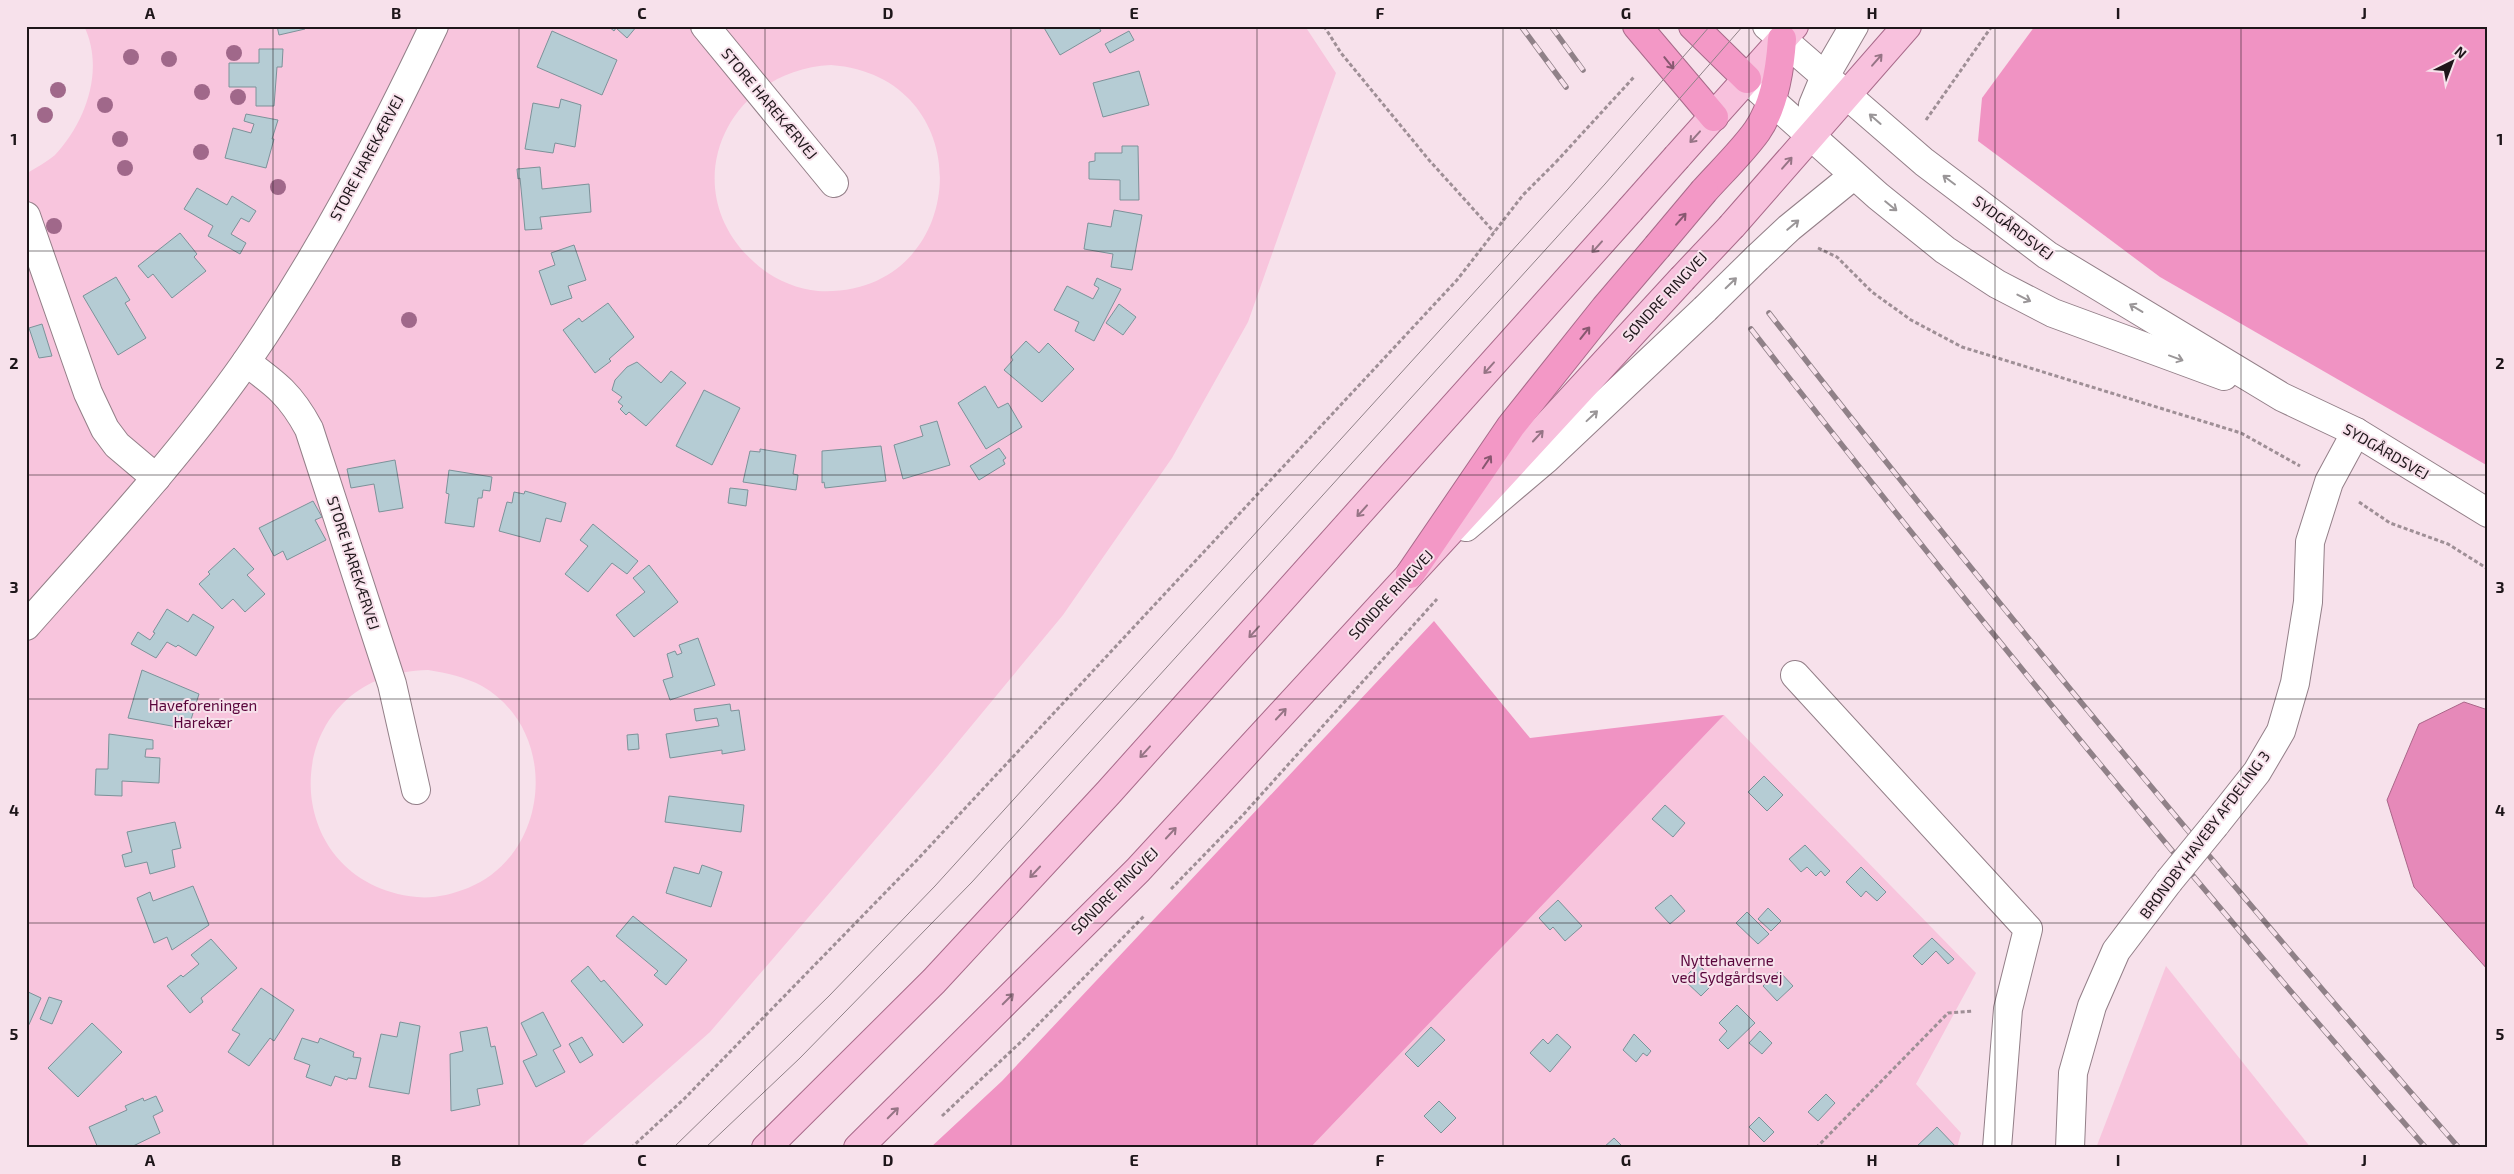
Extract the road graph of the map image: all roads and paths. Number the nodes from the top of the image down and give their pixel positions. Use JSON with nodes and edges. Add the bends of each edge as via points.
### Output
{"nodes":[{"id":1,"x":434,"y":26,"type":"edge"},
{"id":2,"x":704,"y":26,"type":"edge"},
{"id":3,"x":1324,"y":26,"type":"edge"},
{"id":4,"x":1637,"y":26,"type":"edge"},
{"id":5,"x":1693,"y":26,"type":"edge"},
{"id":6,"x":1854,"y":26,"type":"edge"},
{"id":7,"x":1907,"y":26,"type":"edge"},
{"id":8,"x":1992,"y":26,"type":"edge"},
{"id":9,"x":1781,"y":31,"type":"edge"},
{"id":10,"x":1825,"y":76,"type":"junction"},
{"id":11,"x":1634,"y":77,"type":"dead end"},
{"id":12,"x":1747,"y":79,"type":"junction"},
{"id":13,"x":1847,"y":95,"type":"junction"},
{"id":14,"x":1770,"y":102,"type":"junction"},
{"id":15,"x":1714,"y":117,"type":"junction"},
{"id":16,"x":1810,"y":137,"type":"junction"},
{"id":17,"x":1904,"y":143,"type":"junction"},
{"id":18,"x":1853,"y":176,"type":"junction"},
{"id":19,"x":834,"y":182,"type":"dead end"},
{"id":20,"x":26,"y":216,"type":"edge"},
{"id":21,"x":1494,"y":232,"type":"junction"},
{"id":22,"x":1812,"y":246,"type":"dead end"},
{"id":23,"x":246,"y":362,"type":"junction"},
{"id":24,"x":2282,"y":397,"type":"junction"},
{"id":25,"x":2356,"y":432,"type":"junction"},
{"id":26,"x":156,"y":478,"type":"junction"},
{"id":27,"x":2329,"y":482,"type":"junction"},
{"id":28,"x":2488,"y":513,"type":"edge"},
{"id":29,"x":2488,"y":570,"type":"edge"},
{"id":30,"x":1410,"y":574,"type":"junction"},
{"id":31,"x":1442,"y":594,"type":"dead end"},
{"id":32,"x":26,"y":626,"type":"edge"},
{"id":33,"x":1795,"y":675,"type":"dead end"},
{"id":34,"x":416,"y":790,"type":"dead end"},
{"id":35,"x":1167,"y":892,"type":"dead end"},
{"id":36,"x":1147,"y":913,"type":"dead end"},
{"id":37,"x":2008,"y":1009,"type":"junction"},
{"id":38,"x":938,"y":1120,"type":"dead end"},
{"id":39,"x":631,"y":1148,"type":"edge"},
{"id":40,"x":766,"y":1148,"type":"edge"},
{"id":41,"x":858,"y":1148,"type":"edge"},
{"id":42,"x":1816,"y":1148,"type":"edge"},
{"id":43,"x":1997,"y":1148,"type":"edge"},
{"id":44,"x":2070,"y":1148,"type":"edge"}],
"edges":[{"from":1,"to":23,"type":"street","name":"STORE HAREKÆRVEJ","via":[[338,216]]},
{"from":2,"to":19,"type":"street","name":"STORE HAREKÆRVEJ"},
{"from":3,"to":21,"type":"path","via":[[1341,53]]},
{"from":4,"to":15,"type":"highway","one_way":true},
{"from":5,"to":12,"type":"highway"},
{"from":6,"to":10,"type":"street"},
{"from":13,"to":7,"type":"main road","name":"SØNDRE RINGVEJ","one_way":true},
{"from":8,"to":17,"type":"path","via":[[1927,120]]},
{"from":9,"to":10,"type":"street","name":"SYDGÅRDSVEJ"},
{"from":9,"to":12,"type":"main road"},
{"from":9,"to":14,"type":"highway","via":[[1780,70]]},
{"from":10,"to":13,"type":"street","name":"SYDGÅRDSVEJ"},
{"from":10,"to":16,"type":"street","via":[[1813,105]]},
{"from":11,"to":21,"type":"path","bridge":true,"via":[[1523,195]]},
{"from":12,"to":14,"type":"street","name":"SYDGÅRDSVEJ"},
{"from":12,"to":15,"type":"main road"},
{"from":13,"to":16,"type":"main road","name":"SØNDRE RINGVEJ"},
{"from":17,"to":13,"type":"street","name":"SYDGÅRDSVEJ","one_way":true},
{"from":14,"to":16,"type":"street","name":"SYDGÅRDSVEJ"},
{"from":30,"to":14,"type":"highway","one_way":true,"bridge":true,"via":[[1511,426],[1605,308],[1758,130]]},
{"from":15,"to":40,"type":"main road","one_way":true,"bridge":true,"via":[[1109,792],[934,981]]},
{"from":16,"to":18,"type":"street","name":"SYDGÅRDSVEJ"},
{"from":30,"to":16,"type":"main road","name":"SØNDRE RINGVEJ","one_way":true,"bridge":true,"via":[[1732,226]]},
{"from":24,"to":17,"type":"street","name":"SYDGÅRDSVEJ","one_way":true,"via":[[2048,255],[1924,162]]},
{"from":18,"to":24,"type":"street","name":"SYDGÅRDSVEJ","one_way":true,"via":[[1945,250],[1997,284],[2053,313]]},
{"from":30,"to":18,"type":"street","one_way":true,"bridge":true,"via":[[1546,459],[1789,228]]},
{"from":20,"to":26,"type":"street","via":[[88,393],[104,429],[117,445]]},
{"from":21,"to":39,"type":"path","via":[[1457,280],[916,861],[685,1098]]},
{"from":22,"to":27,"type":"path","via":[[1837,257],[1872,292],[1911,320],[1962,347],[2241,433]]},
{"from":23,"to":26,"type":"street","name":"STORE HAREKÆRVEJ"},
{"from":23,"to":34,"type":"street","name":"STORE HAREKÆRVEJ","via":[[286,393],[309,429],[392,684]]},
{"from":24,"to":25,"type":"street","name":"SYDGÅRDSVEJ"},
{"from":25,"to":27,"type":"street","name":"BRØNDBY HAVEBY AFDELING 3"},
{"from":25,"to":28,"type":"street","name":"SYDGÅRDSVEJ"},
{"from":26,"to":32,"type":"street","name":"STORE HAREKÆRVEJ"},
{"from":27,"to":29,"type":"path","via":[[2390,523],[2448,544]]},
{"from":27,"to":44,"type":"street","name":"BRØNDBY HAVEBY AFDELING 3","bridge":true,"via":[[2310,542],[2305,620],[2295,683],[2281,731],[2257,772],[2116,951],[2092,1006],[2073,1073]]},
{"from":41,"to":30,"type":"main road","name":"SØNDRE RINGVEJ","one_way":true,"via":[[1138,870]]},
{"from":31,"to":35,"type":"path","via":[[1242,816]]},
{"from":33,"to":37,"type":"street","via":[[2028,929]]},
{"from":36,"to":38,"type":"path","via":[[1024,1039]]},
{"from":37,"to":42,"type":"path","via":[[1948,1013]]},
{"from":37,"to":43,"type":"street"}]}
